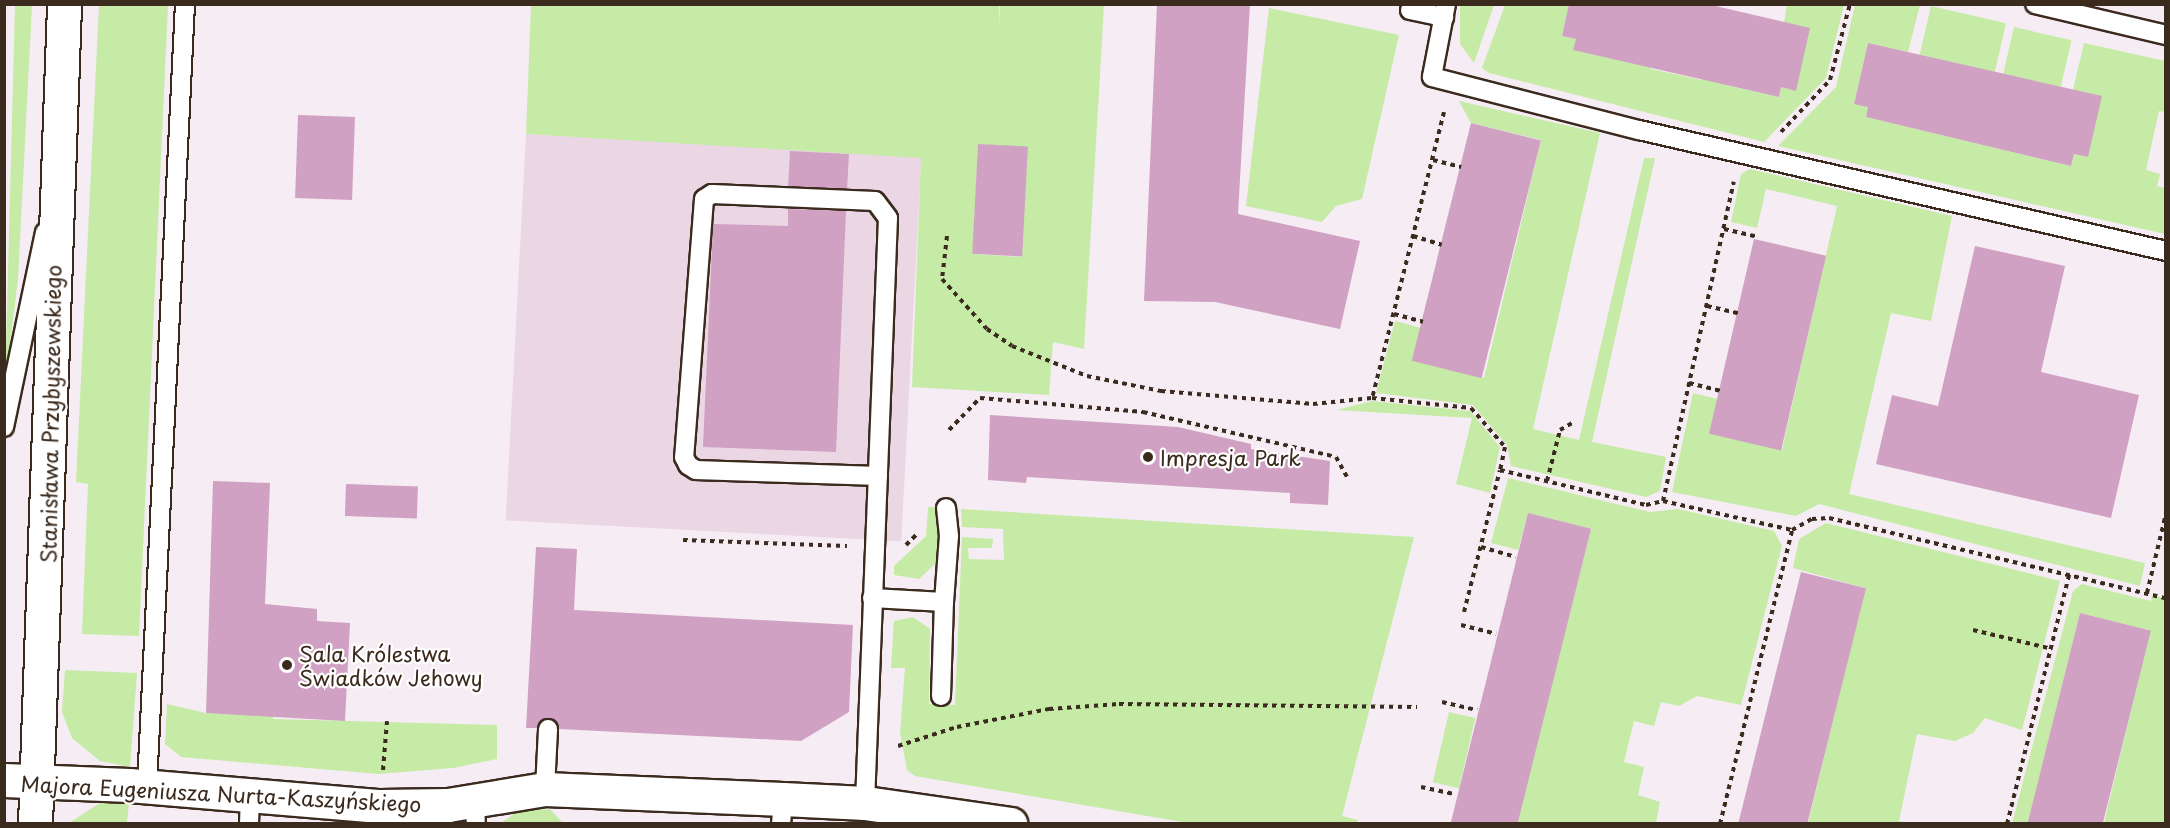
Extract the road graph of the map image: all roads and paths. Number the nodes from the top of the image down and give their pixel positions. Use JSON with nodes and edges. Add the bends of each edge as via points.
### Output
{"nodes":[{"id":1,"x":64,"y":4,"type":"edge"},
{"id":2,"x":185,"y":4,"type":"edge"},
{"id":3,"x":1850,"y":4,"type":"edge"},
{"id":4,"x":2035,"y":4,"type":"edge"},
{"id":5,"x":1410,"y":10,"type":"dead end"},
{"id":6,"x":1445,"y":11,"type":"edge"},
{"id":7,"x":2166,"y":35,"type":"edge"},
{"id":8,"x":1462,"y":84,"type":"junction"},
{"id":9,"x":1754,"y":155,"type":"junction"},
{"id":10,"x":1433,"y":160,"type":"junction"},
{"id":11,"x":1461,"y":167,"type":"dead end"},
{"id":12,"x":54,"y":213,"type":"junction"},
{"id":13,"x":1724,"y":229,"type":"junction"},
{"id":14,"x":947,"y":236,"type":"dead end"},
{"id":15,"x":1413,"y":236,"type":"junction"},
{"id":16,"x":1755,"y":236,"type":"dead end"},
{"id":17,"x":1442,"y":245,"type":"dead end"},
{"id":18,"x":2166,"y":251,"type":"edge"},
{"id":19,"x":1707,"y":306,"type":"junction"},
{"id":20,"x":1737,"y":313,"type":"dead end"},
{"id":21,"x":1394,"y":314,"type":"junction"},
{"id":22,"x":1423,"y":322,"type":"dead end"},
{"id":23,"x":1689,"y":384,"type":"junction"},
{"id":24,"x":1720,"y":391,"type":"dead end"},
{"id":25,"x":1372,"y":398,"type":"junction"},
{"id":26,"x":1572,"y":423,"type":"dead end"},
{"id":27,"x":4,"y":427,"type":"edge"},
{"id":28,"x":949,"y":430,"type":"dead end"},
{"id":29,"x":1500,"y":470,"type":"junction"},
{"id":30,"x":878,"y":476,"type":"junction"},
{"id":31,"x":1349,"y":480,"type":"dead end"},
{"id":32,"x":1547,"y":482,"type":"junction"},
{"id":33,"x":1663,"y":501,"type":"junction"},
{"id":34,"x":946,"y":508,"type":"dead end"},
{"id":35,"x":2166,"y":513,"type":"edge"},
{"id":36,"x":1792,"y":530,"type":"junction"},
{"id":37,"x":683,"y":540,"type":"dead end"},
{"id":38,"x":832,"y":545,"type":"dead end"},
{"id":39,"x":1481,"y":547,"type":"junction"},
{"id":40,"x":1516,"y":557,"type":"dead end"},
{"id":41,"x":2070,"y":575,"type":"junction"},
{"id":42,"x":2147,"y":593,"type":"junction"},
{"id":43,"x":872,"y":598,"type":"junction"},
{"id":44,"x":2166,"y":598,"type":"edge"},
{"id":45,"x":944,"y":602,"type":"junction"},
{"id":46,"x":1464,"y":612,"type":"dead end"},
{"id":47,"x":1461,"y":624,"type":"dead end"},
{"id":48,"x":1973,"y":630,"type":"dead end"},
{"id":49,"x":1496,"y":634,"type":"dead end"},
{"id":50,"x":2052,"y":649,"type":"junction"},
{"id":51,"x":941,"y":696,"type":"dead end"},
{"id":52,"x":1442,"y":702,"type":"dead end"},
{"id":53,"x":1417,"y":707,"type":"dead end"},
{"id":54,"x":1477,"y":710,"type":"dead end"},
{"id":55,"x":387,"y":721,"type":"dead end"},
{"id":56,"x":548,"y":729,"type":"dead end"},
{"id":57,"x":897,"y":756,"type":"dead end"},
{"id":58,"x":4,"y":780,"type":"edge"},
{"id":59,"x":383,"y":780,"type":"dead end"},
{"id":60,"x":37,"y":781,"type":"junction"},
{"id":61,"x":147,"y":786,"type":"junction"},
{"id":62,"x":1421,"y":787,"type":"dead end"},
{"id":63,"x":544,"y":789,"type":"junction"},
{"id":64,"x":1455,"y":794,"type":"dead end"},
{"id":65,"x":865,"y":803,"type":"junction"},
{"id":66,"x":250,"y":810,"type":"edge"},
{"id":67,"x":782,"y":811,"type":"edge"},
{"id":68,"x":475,"y":812,"type":"edge"},
{"id":69,"x":35,"y":824,"type":"edge"},
{"id":70,"x":1010,"y":824,"type":"edge"},
{"id":71,"x":1720,"y":824,"type":"edge"},
{"id":72,"x":2007,"y":824,"type":"edge"}],
"edges":[{"from":1,"to":12,"type":"street","name":"Stanisława Przybyszewskiego"},
{"from":2,"to":61,"type":"lane"},
{"from":3,"to":9,"type":"path","via":[[1830,80]]},
{"from":4,"to":7,"type":"lane"},
{"from":5,"to":6,"type":"lane"},
{"from":6,"to":8,"type":"lane","via":[[1432,77]]},
{"from":8,"to":9,"type":"lane"},
{"from":8,"to":10,"type":"path","via":[[1445,109]]},
{"from":9,"to":13,"type":"path","via":[[1737,172]]},
{"from":9,"to":18,"type":"lane"},
{"from":10,"to":11,"type":"path"},
{"from":10,"to":15,"type":"path"},
{"from":12,"to":27,"type":"lane","via":[[36,263]]},
{"from":12,"to":60,"type":"street","name":"Stanisława Przybyszewskiego"},
{"from":13,"to":16,"type":"path"},
{"from":13,"to":19,"type":"path"},
{"from":14,"to":25,"type":"path","via":[[942,279],[987,329],[1012,346],[1087,376],[1161,391],[1313,404]]},
{"from":15,"to":17,"type":"path"},
{"from":15,"to":21,"type":"path"},
{"from":19,"to":20,"type":"path"},
{"from":19,"to":23,"type":"path"},
{"from":21,"to":22,"type":"path"},
{"from":21,"to":25,"type":"path"},
{"from":23,"to":24,"type":"path"},
{"from":23,"to":33,"type":"path"},
{"from":25,"to":29,"type":"path","via":[[1471,408],[1505,447]]},
{"from":26,"to":32,"type":"path","via":[[1560,430]]},
{"from":28,"to":31,"type":"path","via":[[980,398],[1143,412],[1336,457]]},
{"from":29,"to":32,"type":"path"},
{"from":29,"to":39,"type":"path"},
{"from":30,"to":30,"type":"lane","via":[[888,219],[875,201],[712,194],[704,199],[685,433],[688,465],[696,470]]},
{"from":30,"to":43,"type":"lane"},
{"from":32,"to":33,"type":"path","via":[[1646,505]]},
{"from":33,"to":36,"type":"path"},
{"from":34,"to":45,"type":"lane","via":[[950,536]]},
{"from":35,"to":42,"type":"path"},
{"from":36,"to":41,"type":"path","via":[[1812,519],[1829,518]]},
{"from":36,"to":71,"type":"path"},
{"from":37,"to":38,"type":"path"},
{"from":39,"to":40,"type":"path"},
{"from":39,"to":46,"type":"path"},
{"from":41,"to":42,"type":"path"},
{"from":41,"to":50,"type":"path"},
{"from":42,"to":44,"type":"path"},
{"from":43,"to":45,"type":"lane"},
{"from":43,"to":65,"type":"lane"},
{"from":45,"to":51,"type":"lane"},
{"from":47,"to":49,"type":"path"},
{"from":48,"to":50,"type":"path"},
{"from":50,"to":72,"type":"path"},
{"from":52,"to":54,"type":"path"},
{"from":53,"to":57,"type":"path","via":[[1119,704],[1049,709],[906,740],[897,746]]},
{"from":55,"to":59,"type":"path"},
{"from":56,"to":63,"type":"lane"},
{"from":58,"to":60,"type":"street","name":"Majora Eugeniusza Nurta-Kaszyńskiego"},
{"from":60,"to":61,"type":"street","name":"Majora Eugeniusza Nurta-Kaszyńskiego"},
{"from":60,"to":69,"type":"street","name":"Stanisława Przybyszewskiego"},
{"from":61,"to":66,"type":"street","name":"Majora Eugeniusza Nurta-Kaszyńskiego"},
{"from":62,"to":64,"type":"path"},
{"from":63,"to":67,"type":"street","name":"Majora Eugeniusza Nurta-Kaszyńskiego"},
{"from":63,"to":68,"type":"street","name":"Majora Eugeniusza Nurta-Kaszyńskiego"},
{"from":65,"to":67,"type":"street","name":"Majora Eugeniusza Nurta-Kaszyńskiego"},
{"from":65,"to":70,"type":"street","name":"Majora Eugeniusza Nurta-Kaszyńskiego"},
{"from":66,"to":68,"type":"street","name":"Majora Eugeniusza Nurta-Kaszyńskiego","via":[[380,806]]}]}
